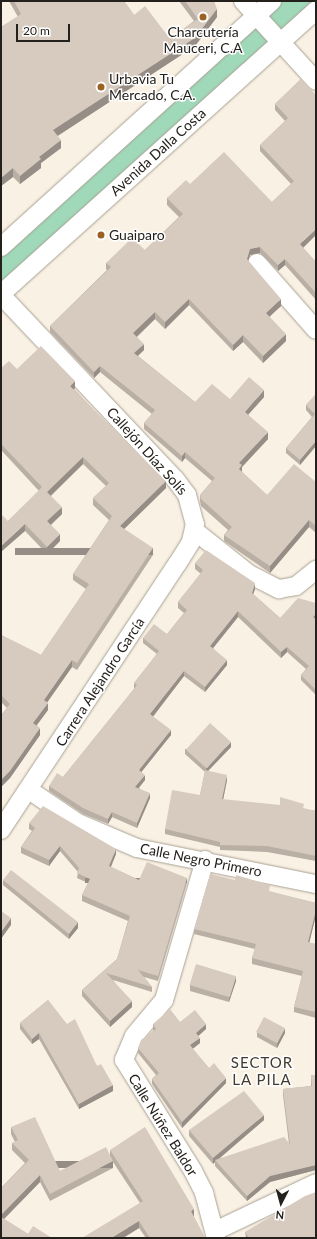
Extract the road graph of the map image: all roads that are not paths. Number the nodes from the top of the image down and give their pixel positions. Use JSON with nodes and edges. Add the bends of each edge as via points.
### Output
{"nodes":[{"id":1,"x":243,"y":1,"type":"edge"},
{"id":2,"x":272,"y":1,"type":"edge"},
{"id":3,"x":316,"y":10,"type":"edge"},
{"id":4,"x":256,"y":15,"type":"junction"},
{"id":5,"x":280,"y":42,"type":"junction"},
{"id":6,"x":316,"y":81,"type":"edge"},
{"id":7,"x":1,"y":247,"type":"edge"},
{"id":8,"x":257,"y":263,"type":"dead end"},
{"id":9,"x":1,"y":295,"type":"edge"},
{"id":10,"x":316,"y":330,"type":"edge"},
{"id":11,"x":195,"y":531,"type":"junction"},
{"id":12,"x":315,"y":574,"type":"edge"},
{"id":13,"x":29,"y":790,"type":"junction"},
{"id":14,"x":1,"y":830,"type":"edge"},
{"id":15,"x":205,"y":860,"type":"junction"},
{"id":16,"x":316,"y":884,"type":"edge"},
{"id":17,"x":316,"y":1183,"type":"edge"},
{"id":18,"x":215,"y":1234,"type":"edge"}],
"edges":[{"from":1,"to":4,"type":"street"},
{"from":2,"to":4,"type":"street"},
{"from":3,"to":5,"type":"street","name":"Avenida Dalla Costa"},
{"from":4,"to":5,"type":"street"},
{"from":4,"to":7,"type":"street"},
{"from":5,"to":6,"type":"street"},
{"from":5,"to":9,"type":"street","name":"Avenida Dalla Costa"},
{"from":8,"to":10,"type":"street"},
{"from":9,"to":11,"type":"street","name":"Callejón Díaz Solís","via":[[175,479],[192,506]]},
{"from":11,"to":12,"type":"street","via":[[249,574],[278,589],[296,586]]},
{"from":11,"to":13,"type":"street","name":"Carrera Alejandro García"},
{"from":13,"to":14,"type":"street","name":"Carrera Alejandro García"},
{"from":13,"to":15,"type":"street","name":"Calle Negro Primero","via":[[78,823],[111,838],[157,853]]},
{"from":15,"to":16,"type":"street","name":"Calle Negro Primero"},
{"from":15,"to":18,"type":"street","name":"Calle Núñez Baldor","via":[[164,1000],[134,1036],[124,1060],[193,1171]]},
{"from":17,"to":18,"type":"street"}]}
